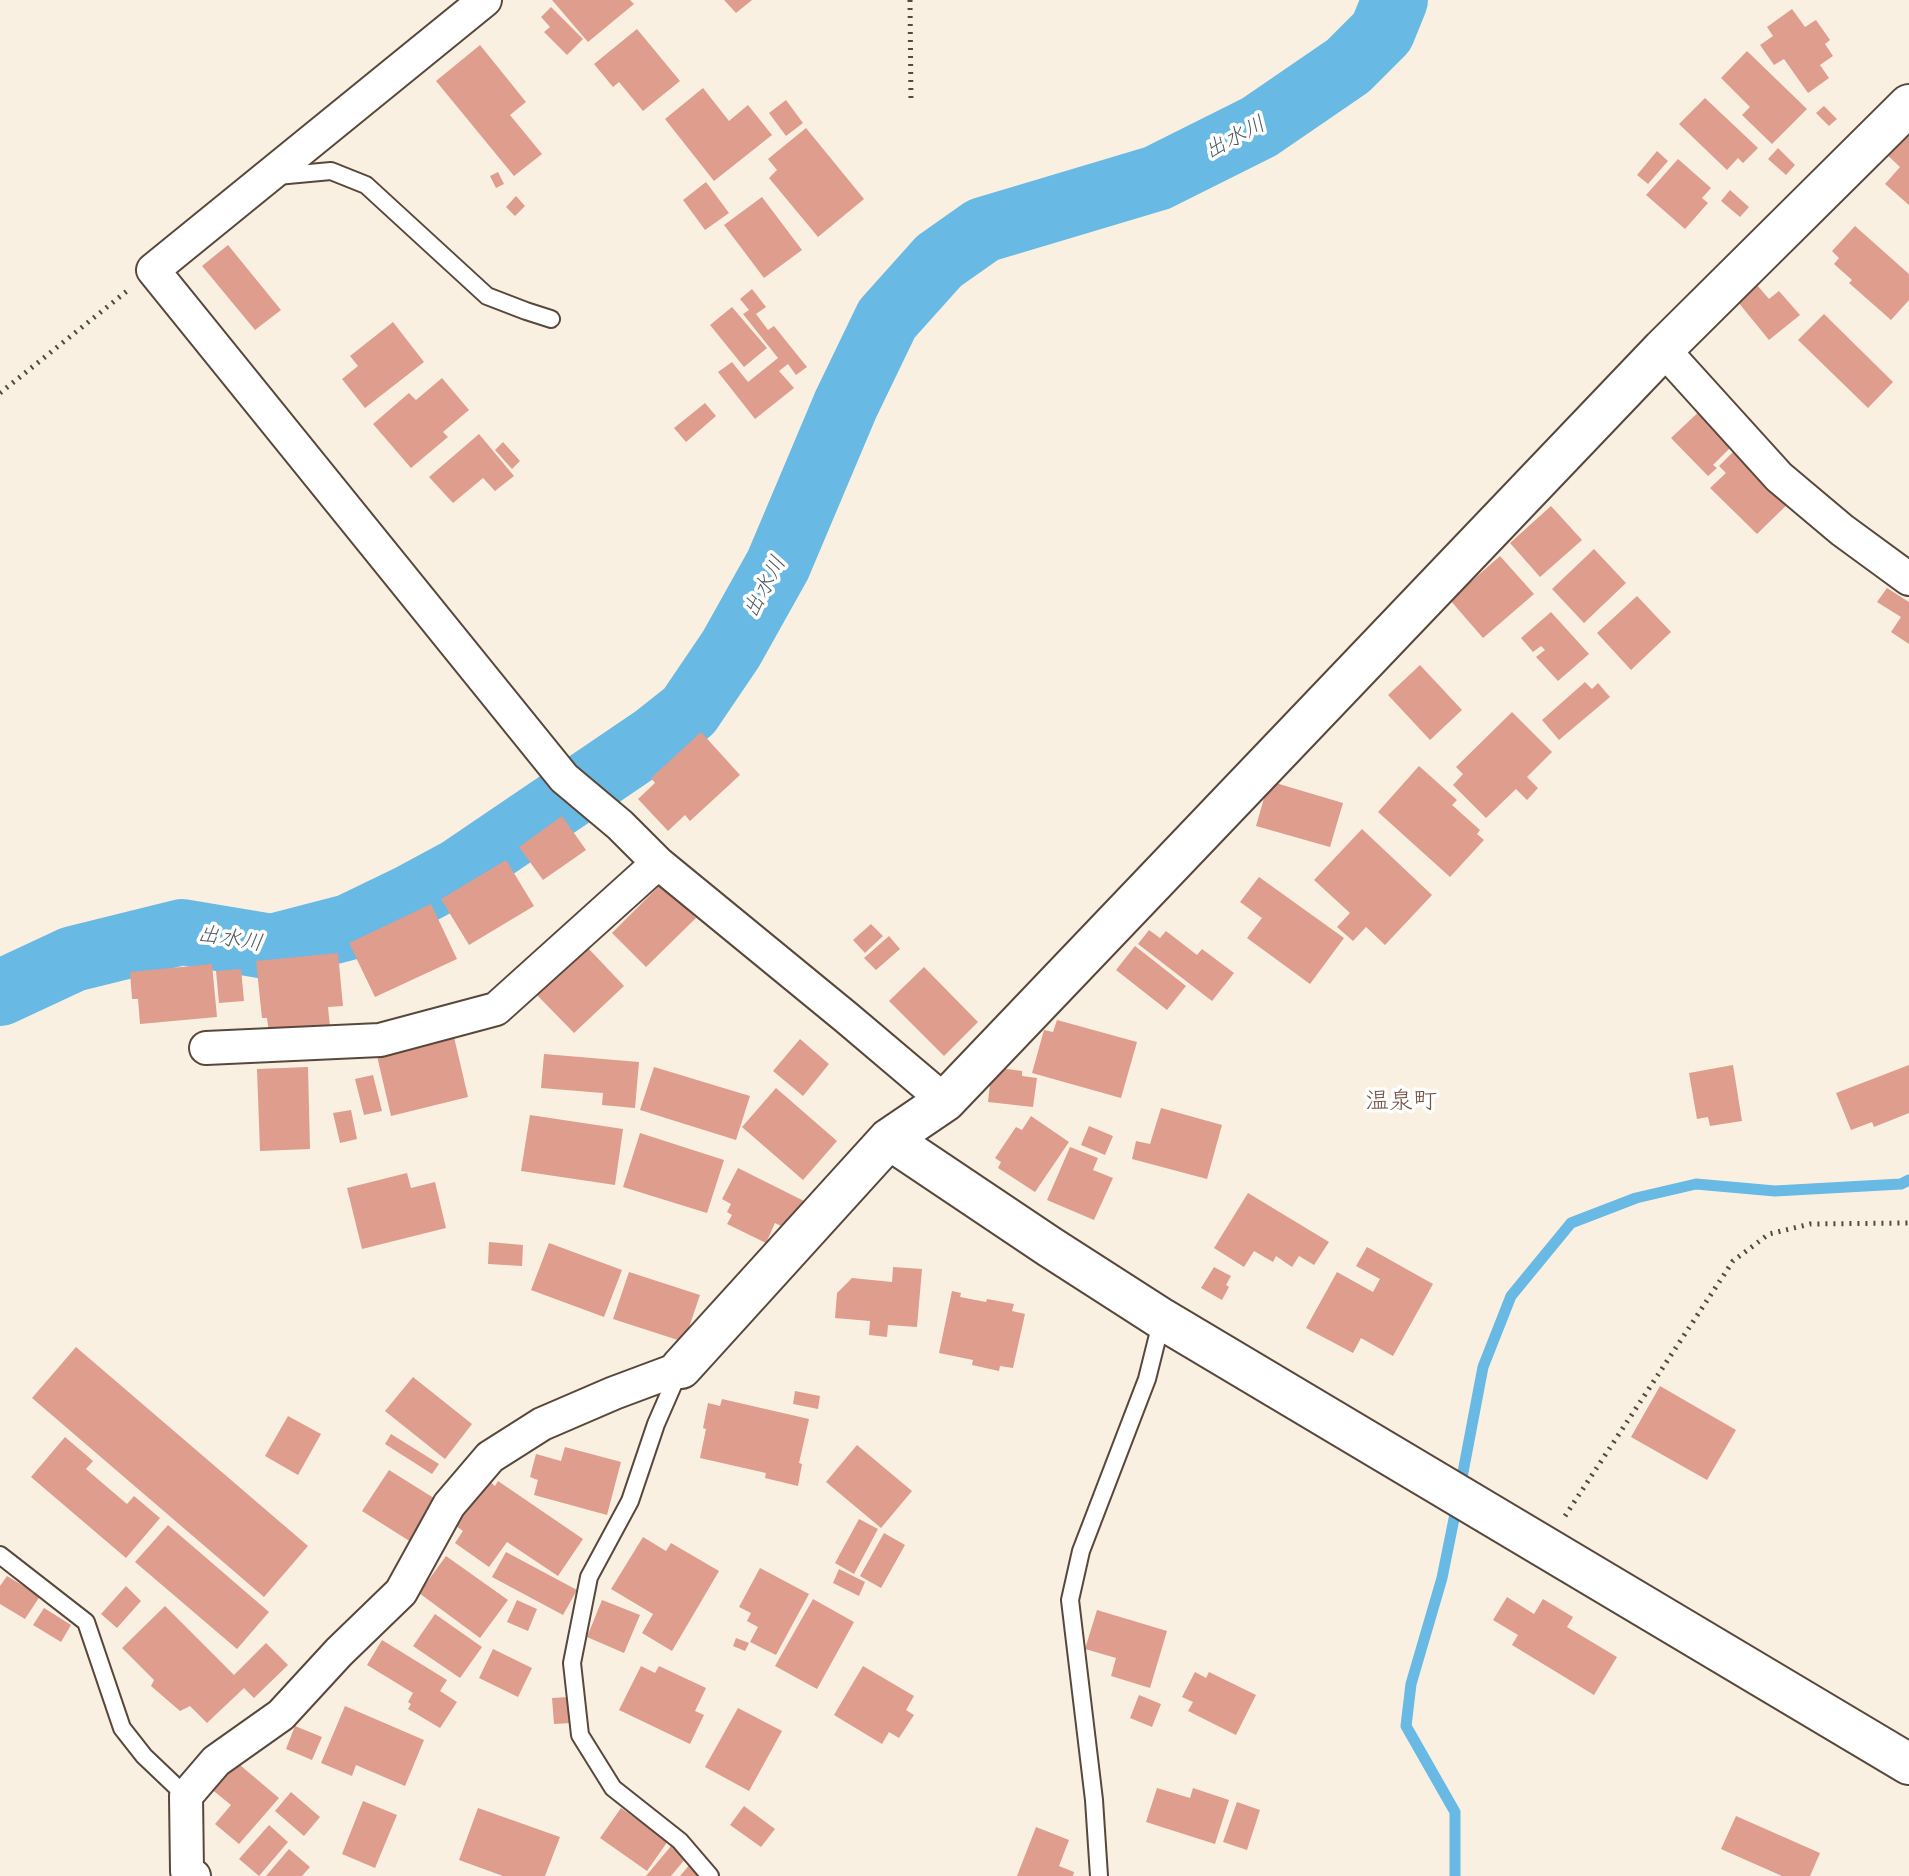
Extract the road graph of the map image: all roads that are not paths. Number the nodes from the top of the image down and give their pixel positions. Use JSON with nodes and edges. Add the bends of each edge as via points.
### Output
{"nodes":[{"id":1,"x":485,"y":0,"type":"edge"},
{"id":2,"x":1909,"y":105,"type":"edge"},
{"id":3,"x":267,"y":177,"type":"junction"},
{"id":4,"x":551,"y":319,"type":"dead end"},
{"id":5,"x":1663,"y":349,"type":"junction"},
{"id":6,"x":1909,"y":579,"type":"edge"},
{"id":7,"x":658,"y":863,"type":"junction"},
{"id":8,"x":206,"y":1048,"type":"dead end"},
{"id":9,"x":945,"y":1101,"type":"junction"},
{"id":10,"x":889,"y":1139,"type":"junction"},
{"id":11,"x":1162,"y":1319,"type":"junction"},
{"id":12,"x":681,"y":1368,"type":"junction"},
{"id":13,"x":0,"y":1555,"type":"edge"},
{"id":14,"x":1909,"y":1764,"type":"edge"},
{"id":15,"x":186,"y":1796,"type":"junction"},
{"id":16,"x":194,"y":1876,"type":"edge"},
{"id":17,"x":710,"y":1876,"type":"edge"},
{"id":18,"x":1099,"y":1876,"type":"edge"}],
"edges":[{"from":1,"to":3,"type":"street"},
{"from":2,"to":5,"type":"street"},
{"from":3,"to":4,"type":"lane","via":[[331,171],[366,185],[487,296]]},
{"from":3,"to":7,"type":"street","via":[[153,270],[564,778]]},
{"from":5,"to":6,"type":"street","via":[[1779,477]]},
{"from":5,"to":9,"type":"street"},
{"from":7,"to":8,"type":"street","via":[[496,1009],[380,1040]]},
{"from":7,"to":9,"type":"street"},
{"from":9,"to":10,"type":"street"},
{"from":10,"to":11,"type":"street"},
{"from":10,"to":12,"type":"street"},
{"from":11,"to":14,"type":"street"},
{"from":11,"to":18,"type":"lane","via":[[1147,1379],[1081,1551],[1070,1600]]},
{"from":12,"to":15,"type":"street","via":[[542,1424],[490,1457],[449,1505],[401,1592],[281,1715],[216,1761]]},
{"from":12,"to":17,"type":"lane","via":[[630,1501],[589,1577],[572,1663],[580,1735],[613,1788],[680,1841]]},
{"from":13,"to":15,"type":"lane","via":[[86,1622],[122,1728]]},
{"from":15,"to":16,"type":"street","via":[[187,1871]]}]}
